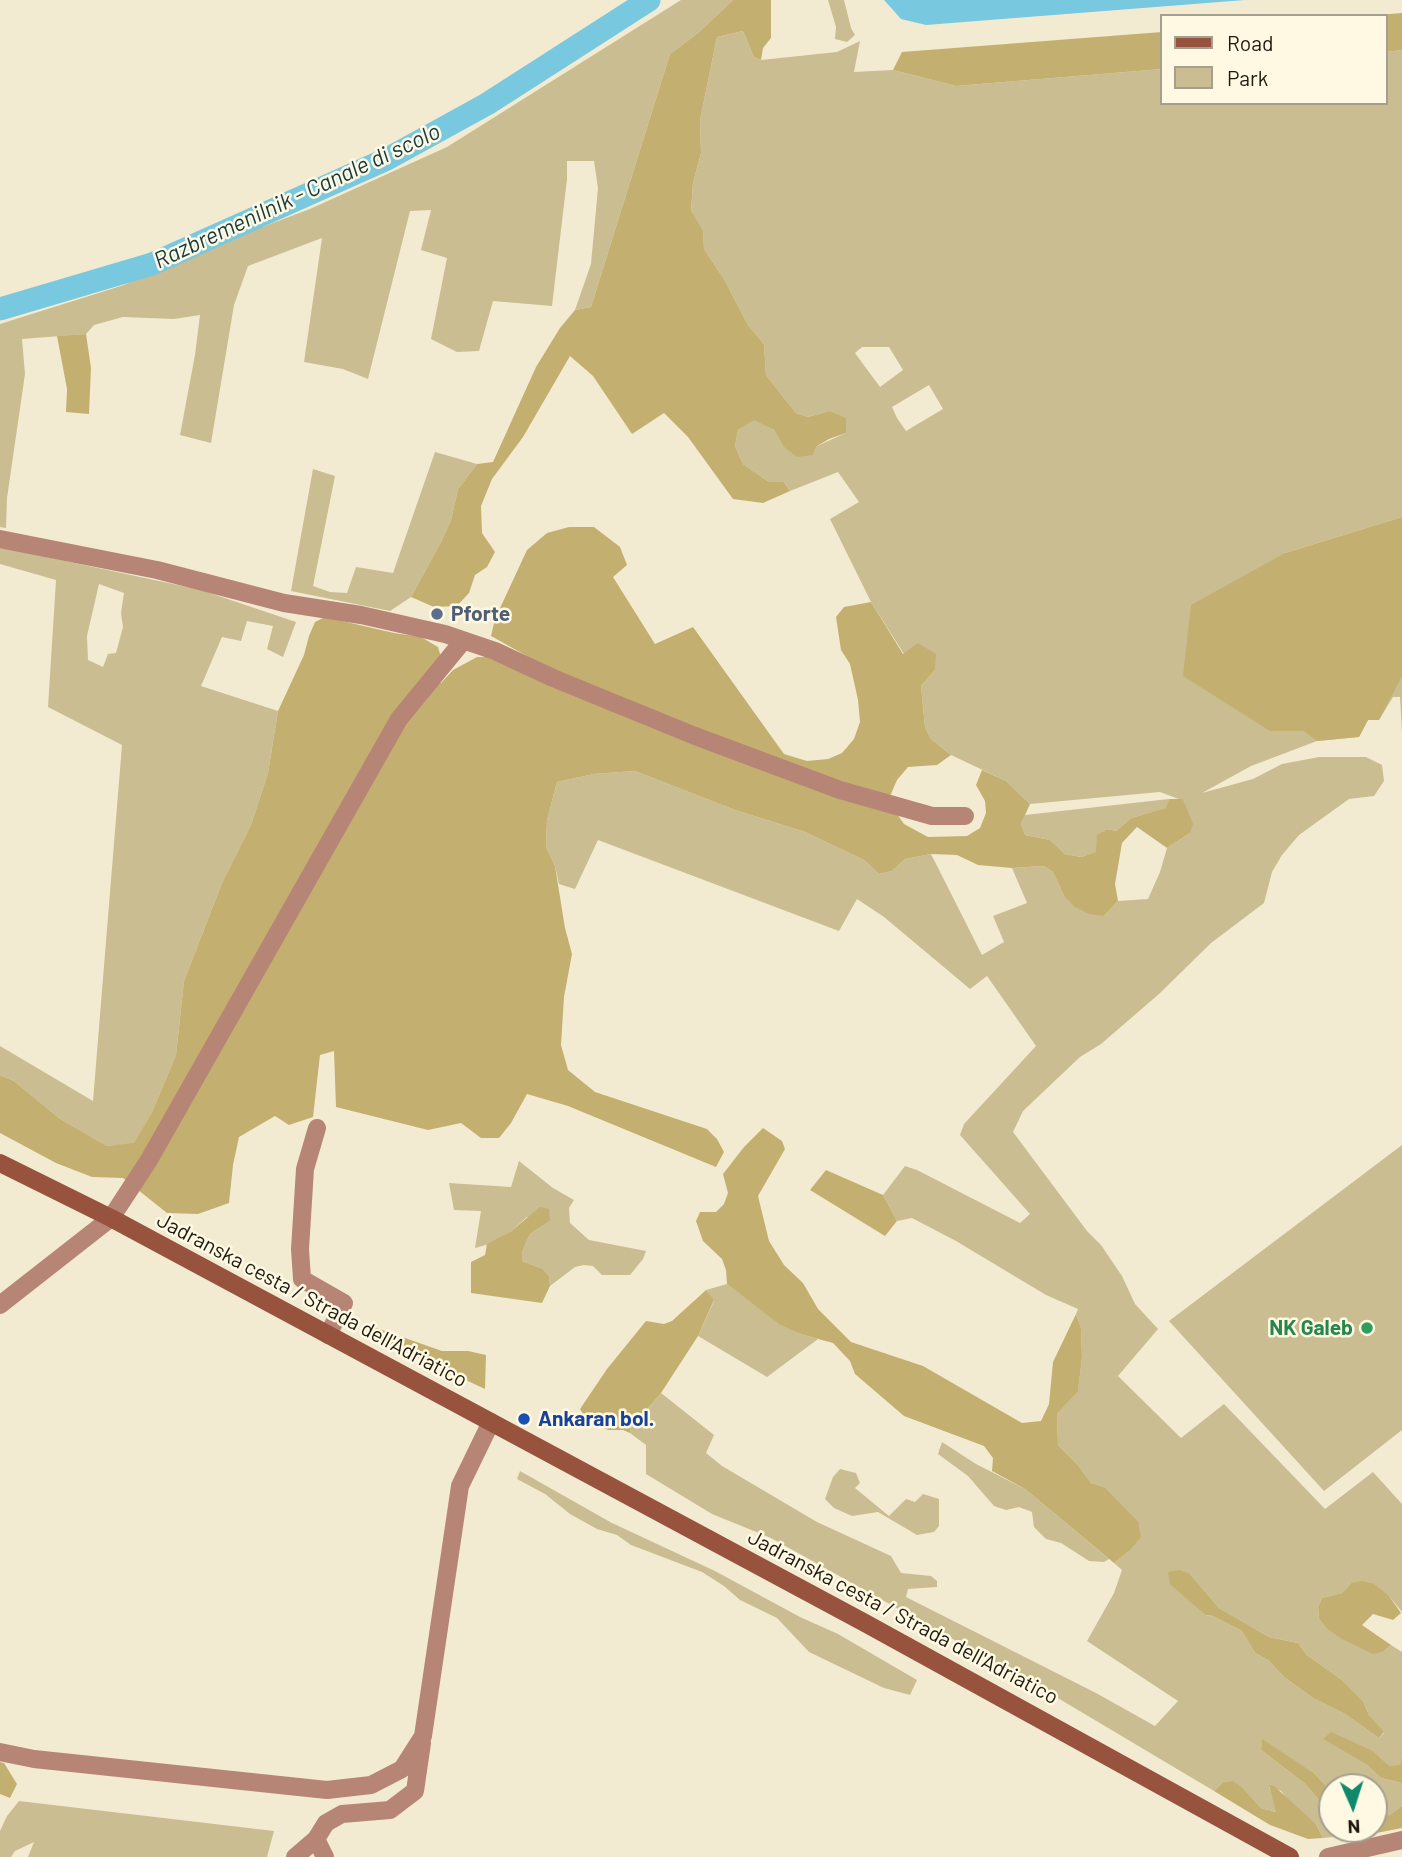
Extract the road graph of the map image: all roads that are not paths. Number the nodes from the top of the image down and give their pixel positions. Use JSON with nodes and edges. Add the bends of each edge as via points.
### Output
{"nodes":[{"id":1,"x":0,"y":539,"type":"edge"},
{"id":2,"x":463,"y":640,"type":"junction"},
{"id":3,"x":965,"y":816,"type":"dead end"},
{"id":4,"x":317,"y":1128,"type":"dead end"},
{"id":5,"x":0,"y":1163,"type":"edge"},
{"id":6,"x":111,"y":1218,"type":"junction"},
{"id":7,"x":0,"y":1305,"type":"edge"},
{"id":8,"x":328,"y":1335,"type":"junction"},
{"id":9,"x":491,"y":1422,"type":"junction"},
{"id":10,"x":423,"y":1736,"type":"junction"},
{"id":11,"x":0,"y":1752,"type":"edge"},
{"id":12,"x":316,"y":1839,"type":"junction"},
{"id":13,"x":1402,"y":1840,"type":"edge"},
{"id":14,"x":295,"y":1857,"type":"edge"},
{"id":15,"x":325,"y":1857,"type":"edge"},
{"id":16,"x":1290,"y":1857,"type":"edge"},
{"id":17,"x":1328,"y":1857,"type":"edge"}],
"edges":[{"from":1,"to":2,"type":"street"},
{"from":2,"to":3,"type":"street","via":[[840,790],[932,816]]},
{"from":2,"to":6,"type":"street","via":[[399,719],[149,1160]]},
{"from":4,"to":8,"type":"street","via":[[305,1168],[302,1279],[344,1303]]},
{"from":5,"to":6,"type":"main road","name":"Jadranska cesta / Strada dell'Adriatico"},
{"from":6,"to":7,"type":"street"},
{"from":6,"to":8,"type":"main road","name":"Jadranska cesta / Strada dell'Adriatico"},
{"from":8,"to":9,"type":"main road","name":"Jadranska cesta / Strada dell'Adriatico"},
{"from":9,"to":10,"type":"street","via":[[460,1486]]},
{"from":9,"to":16,"type":"main road","name":"Jadranska cesta / Strada dell'Adriatico","via":[[998,1694]]},
{"from":10,"to":11,"type":"street","via":[[402,1769],[371,1785],[327,1790]]},
{"from":10,"to":12,"type":"street","via":[[415,1791],[390,1810],[342,1814],[326,1822]]},
{"from":12,"to":14,"type":"street"},
{"from":12,"to":15,"type":"street"},
{"from":13,"to":17,"type":"street"}]}
